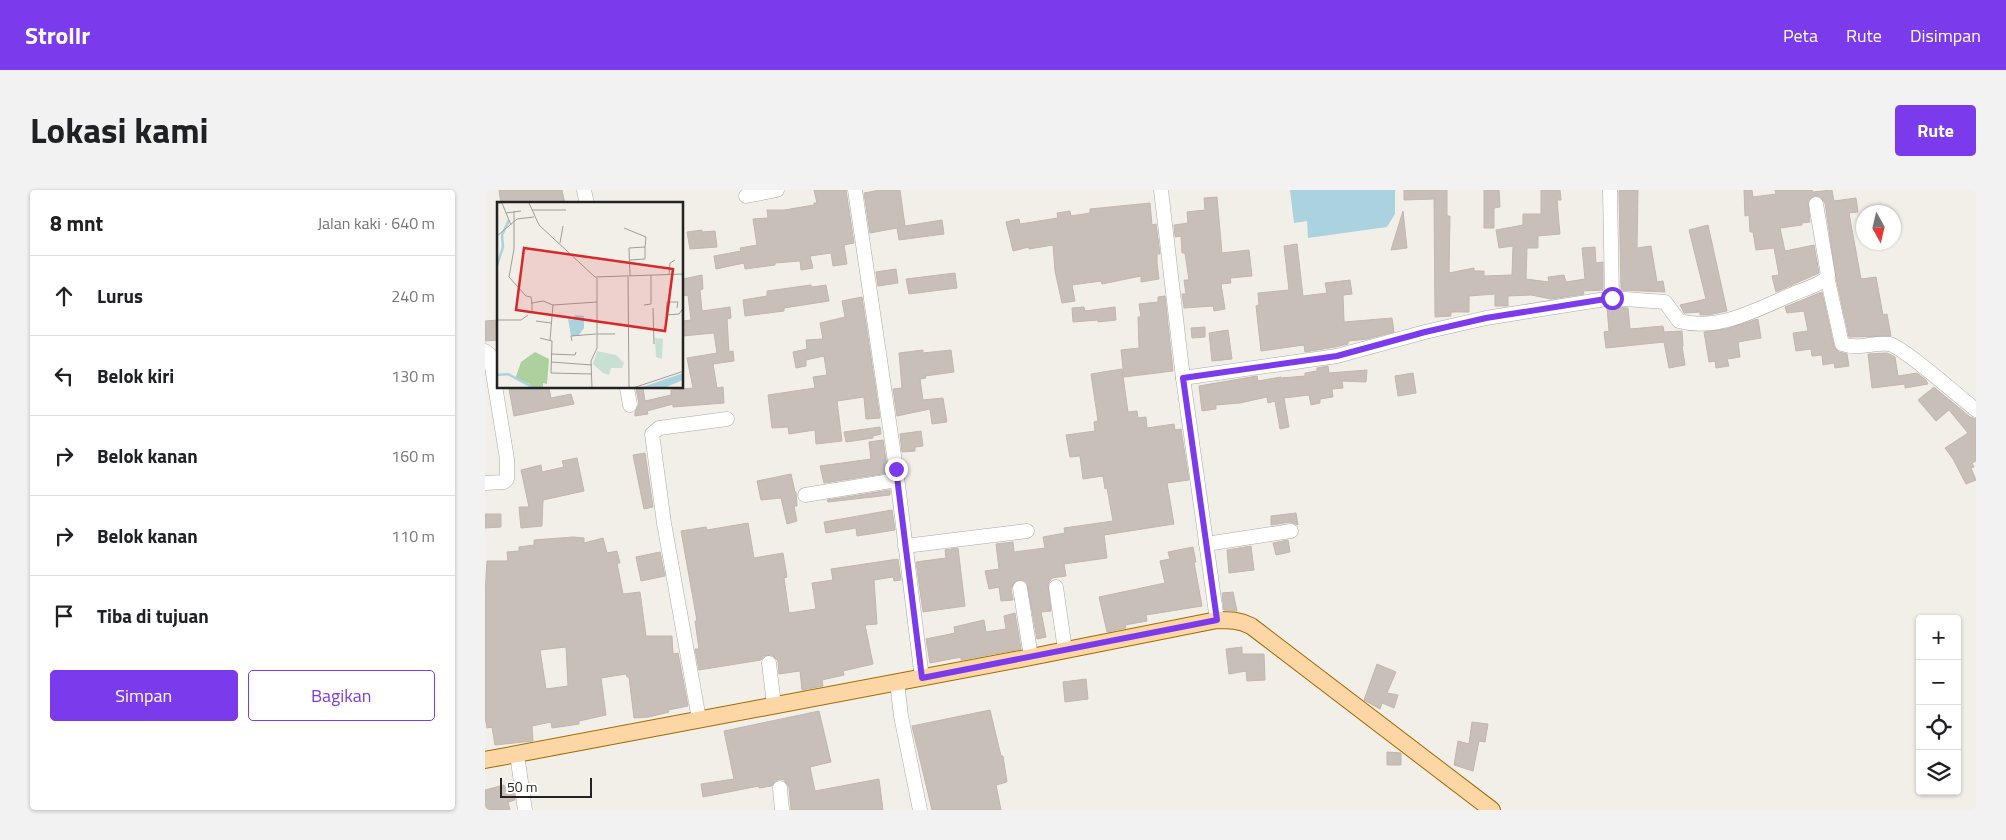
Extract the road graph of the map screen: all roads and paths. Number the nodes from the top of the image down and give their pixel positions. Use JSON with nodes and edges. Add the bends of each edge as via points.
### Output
{"nodes":[{"id":1,"x":777,"y":190,"type":"edge"},
{"id":2,"x":855,"y":190,"type":"edge"},
{"id":3,"x":1161,"y":190,"type":"edge"},
{"id":4,"x":1611,"y":190,"type":"edge"},
{"id":5,"x":746,"y":196,"type":"dead end"},
{"id":6,"x":1817,"y":204,"type":"dead end"},
{"id":7,"x":1827,"y":276,"type":"junction"},
{"id":8,"x":1612,"y":298,"type":"junction"},
{"id":9,"x":485,"y":351,"type":"edge"},
{"id":10,"x":1183,"y":378,"type":"junction"},
{"id":11,"x":627,"y":389,"type":"edge"},
{"id":12,"x":630,"y":405,"type":"dead end"},
{"id":13,"x":1976,"y":410,"type":"edge"},
{"id":14,"x":727,"y":419,"type":"dead end"},
{"id":15,"x":897,"y":480,"type":"junction"},
{"id":16,"x":485,"y":483,"type":"edge"},
{"id":17,"x":805,"y":495,"type":"dead end"},
{"id":18,"x":1027,"y":531,"type":"dead end"},
{"id":19,"x":1291,"y":531,"type":"dead end"},
{"id":20,"x":1206,"y":544,"type":"junction"},
{"id":21,"x":905,"y":546,"type":"junction"},
{"id":22,"x":1056,"y":587,"type":"dead end"},
{"id":23,"x":1020,"y":588,"type":"dead end"},
{"id":24,"x":1217,"y":620,"type":"junction"},
{"id":25,"x":1065,"y":650,"type":"junction"},
{"id":26,"x":1031,"y":658,"type":"junction"},
{"id":27,"x":769,"y":663,"type":"dead end"},
{"id":28,"x":922,"y":678,"type":"junction"},
{"id":29,"x":897,"y":682,"type":"junction"},
{"id":30,"x":774,"y":705,"type":"junction"},
{"id":31,"x":699,"y":719,"type":"junction"},
{"id":32,"x":517,"y":754,"type":"junction"},
{"id":33,"x":485,"y":760,"type":"edge"},
{"id":34,"x":780,"y":788,"type":"dead end"},
{"id":35,"x":525,"y":810,"type":"edge"},
{"id":36,"x":782,"y":810,"type":"edge"},
{"id":37,"x":920,"y":810,"type":"edge"},
{"id":38,"x":1492,"y":810,"type":"edge"}],
"edges":[{"from":1,"to":5,"type":"street"},
{"from":2,"to":15,"type":"street"},
{"from":3,"to":10,"type":"street"},
{"from":4,"to":8,"type":"street"},
{"from":6,"to":7,"type":"street"},
{"from":7,"to":8,"type":"street","via":[[1824,281],[1751,312],[1700,324],[1679,321],[1665,302]]},
{"from":7,"to":13,"type":"street","via":[[1842,344],[1851,348],[1890,344]]},
{"from":8,"to":10,"type":"street","via":[[1486,318],[1337,356]]},
{"from":9,"to":16,"type":"street","via":[[490,355],[507,459],[507,479]]},
{"from":10,"to":20,"type":"street"},
{"from":11,"to":12,"type":"street"},
{"from":14,"to":31,"type":"street","via":[[659,428],[652,434],[664,523]]},
{"from":15,"to":17,"type":"street"},
{"from":15,"to":21,"type":"street"},
{"from":18,"to":21,"type":"street"},
{"from":19,"to":20,"type":"street"},
{"from":20,"to":24,"type":"street"},
{"from":21,"to":28,"type":"street"},
{"from":22,"to":25,"type":"street"},
{"from":23,"to":26,"type":"street"},
{"from":24,"to":25,"type":"main road"},
{"from":24,"to":38,"type":"main road","via":[[1251,626]]},
{"from":25,"to":26,"type":"main road"},
{"from":26,"to":28,"type":"main road"},
{"from":27,"to":30,"type":"street"},
{"from":28,"to":29,"type":"main road"},
{"from":29,"to":30,"type":"main road"},
{"from":29,"to":37,"type":"street"},
{"from":30,"to":31,"type":"main road"},
{"from":31,"to":32,"type":"main road"},
{"from":32,"to":33,"type":"main road"},
{"from":32,"to":35,"type":"street"},
{"from":34,"to":36,"type":"street"}]}
